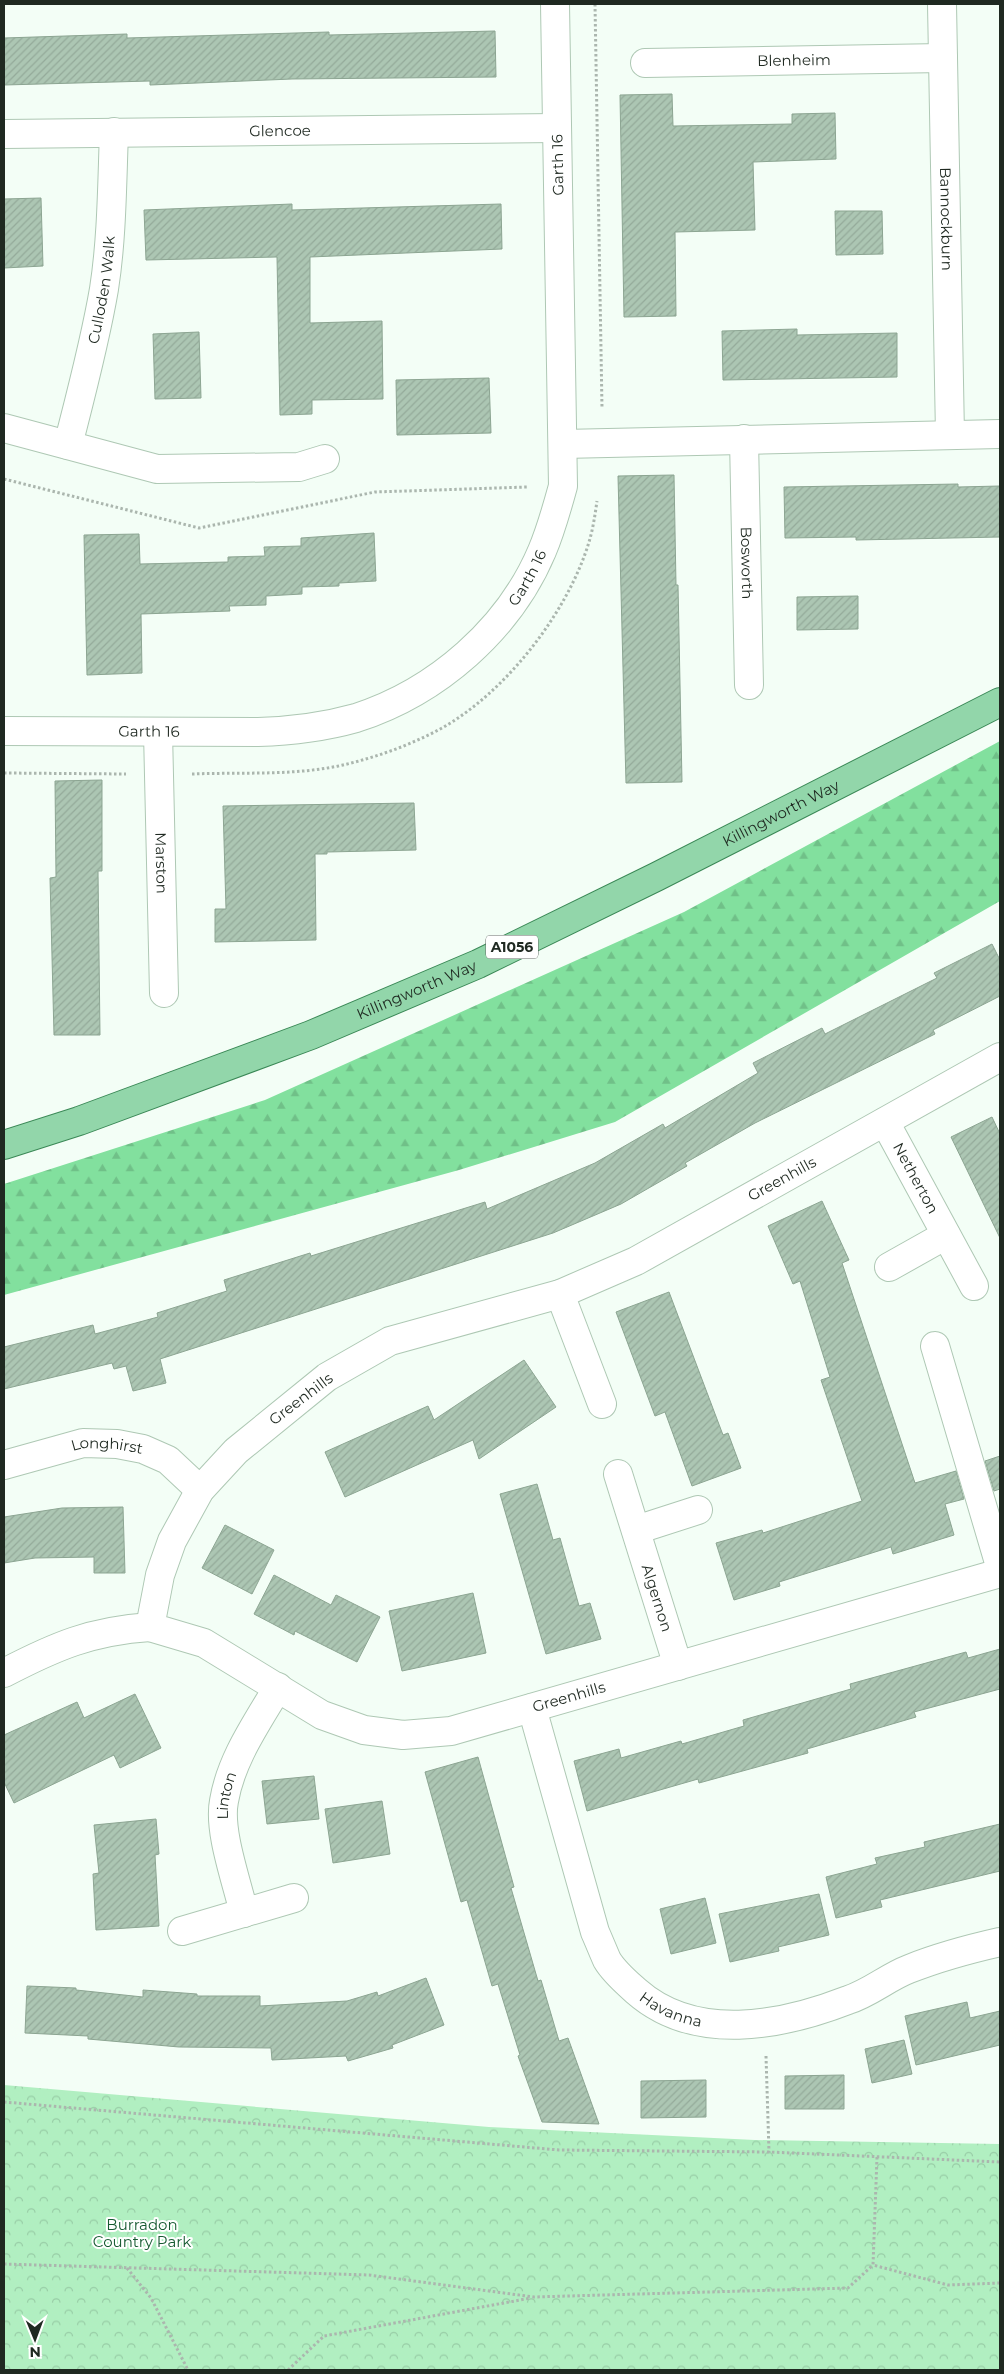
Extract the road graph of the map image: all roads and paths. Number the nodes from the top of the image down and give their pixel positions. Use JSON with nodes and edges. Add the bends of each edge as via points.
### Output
{"nodes":[{"id":1,"x":555,"y":4,"type":"edge"},
{"id":2,"x":595,"y":4,"type":"edge"},
{"id":3,"x":942,"y":4,"type":"edge"},
{"id":4,"x":943,"y":58,"type":"junction"},
{"id":5,"x":645,"y":63,"type":"dead end"},
{"id":6,"x":558,"y":128,"type":"junction"},
{"id":7,"x":114,"y":132,"type":"junction"},
{"id":8,"x":4,"y":134,"type":"edge"},
{"id":9,"x":4,"y":428,"type":"edge"},
{"id":10,"x":1000,"y":434,"type":"edge"},
{"id":11,"x":950,"y":435,"type":"junction"},
{"id":12,"x":744,"y":440,"type":"junction"},
{"id":13,"x":603,"y":443,"type":"junction"},
{"id":14,"x":563,"y":444,"type":"junction"},
{"id":15,"x":68,"y":445,"type":"junction"},
{"id":16,"x":325,"y":459,"type":"dead end"},
{"id":17,"x":598,"y":495,"type":"dead end"},
{"id":18,"x":750,"y":686,"type":"dead end"},
{"id":19,"x":1000,"y":702,"type":"edge"},
{"id":20,"x":4,"y":731,"type":"edge"},
{"id":21,"x":158,"y":732,"type":"junction"},
{"id":22,"x":4,"y":773,"type":"edge"},
{"id":23,"x":159,"y":774,"type":"junction"},
{"id":24,"x":164,"y":994,"type":"dead end"},
{"id":25,"x":1000,"y":1057,"type":"edge"},
{"id":26,"x":885,"y":1122,"type":"junction"},
{"id":27,"x":4,"y":1144,"type":"edge"},
{"id":28,"x":946,"y":1235,"type":"junction"},
{"id":29,"x":889,"y":1267,"type":"dead end"},
{"id":30,"x":974,"y":1286,"type":"dead end"},
{"id":31,"x":560,"y":1294,"type":"junction"},
{"id":32,"x":935,"y":1346,"type":"dead end"},
{"id":33,"x":602,"y":1404,"type":"dead end"},
{"id":34,"x":4,"y":1465,"type":"edge"},
{"id":35,"x":618,"y":1474,"type":"dead end"},
{"id":36,"x":200,"y":1490,"type":"junction"},
{"id":37,"x":698,"y":1510,"type":"dead end"},
{"id":38,"x":636,"y":1530,"type":"junction"},
{"id":39,"x":1000,"y":1566,"type":"edge"},
{"id":40,"x":1000,"y":1573,"type":"edge"},
{"id":41,"x":150,"y":1627,"type":"junction"},
{"id":42,"x":678,"y":1666,"type":"junction"},
{"id":43,"x":4,"y":1673,"type":"edge"},
{"id":44,"x":278,"y":1687,"type":"junction"},
{"id":45,"x":532,"y":1708,"type":"junction"},
{"id":46,"x":294,"y":1898,"type":"dead end"},
{"id":47,"x":244,"y":1913,"type":"junction"},
{"id":48,"x":182,"y":1931,"type":"dead end"},
{"id":49,"x":1000,"y":1942,"type":"edge"},
{"id":50,"x":765,"y":2024,"type":"junction"},
{"id":51,"x":4,"y":2102,"type":"edge"},
{"id":52,"x":769,"y":2152,"type":"junction"},
{"id":53,"x":877,"y":2157,"type":"junction"},
{"id":54,"x":1000,"y":2162,"type":"edge"},
{"id":55,"x":4,"y":2264,"type":"edge"},
{"id":56,"x":873,"y":2265,"type":"junction"},
{"id":57,"x":126,"y":2268,"type":"junction"},
{"id":58,"x":1000,"y":2283,"type":"edge"},
{"id":59,"x":534,"y":2297,"type":"junction"},
{"id":60,"x":188,"y":2370,"type":"edge"},
{"id":61,"x":288,"y":2370,"type":"edge"}],
"edges":[{"from":1,"to":6,"type":"street","name":"Garth 16"},
{"from":2,"to":13,"type":"path"},
{"from":3,"to":4,"type":"street","name":"Bannockburn"},
{"from":4,"to":5,"type":"street","name":"Blenheim"},
{"from":4,"to":11,"type":"street","name":"Bannockburn"},
{"from":6,"to":7,"type":"street","name":"Glencoe"},
{"from":6,"to":14,"type":"street","name":"Garth 16"},
{"from":7,"to":8,"type":"street","name":"Glencoe"},
{"from":7,"to":15,"type":"street","name":"Culloden Walk","via":[[104,288]]},
{"from":9,"to":15,"type":"street"},
{"from":10,"to":11,"type":"street"},
{"from":11,"to":12,"type":"street"},
{"from":12,"to":13,"type":"street"},
{"from":12,"to":18,"type":"street","name":"Bosworth"},
{"from":13,"to":14,"type":"street"},
{"from":14,"to":21,"type":"street","name":"Garth 16","via":[[563,486],[553,523],[528,578],[512,604],[483,639],[445,672],[409,695],[332,724],[290,731]]},
{"from":15,"to":16,"type":"street","via":[[158,469],[299,467]]},
{"from":17,"to":23,"type":"path","via":[[589,542],[562,606],[487,697],[443,728],[399,748],[343,765],[303,771]]},
{"from":19,"to":27,"type":"main road","name":"Killingworth Way","number":"A1056","via":[[478,964],[311,1035],[79,1121]]},
{"from":20,"to":21,"type":"street","name":"Garth 16"},
{"from":21,"to":23,"type":"street","name":"Marston"},
{"from":22,"to":23,"type":"path"},
{"from":23,"to":24,"type":"street","name":"Marston"},
{"from":25,"to":26,"type":"street","name":"Greenhills"},
{"from":26,"to":28,"type":"street","name":"Netherton"},
{"from":26,"to":31,"type":"street","name":"Greenhills","via":[[636,1261]]},
{"from":28,"to":29,"type":"street"},
{"from":28,"to":30,"type":"street","name":"Netherton"},
{"from":31,"to":33,"type":"street"},
{"from":31,"to":36,"type":"street","name":"Greenhills","via":[[390,1341],[328,1377],[279,1415],[236,1451]]},
{"from":32,"to":39,"type":"street"},
{"from":34,"to":36,"type":"street","name":"Longhirst","via":[[83,1443],[117,1444],[143,1449],[168,1460]]},
{"from":35,"to":38,"type":"street","name":"Algernon"},
{"from":36,"to":41,"type":"street","name":"Greenhills","via":[[172,1541],[160,1575]]},
{"from":37,"to":38,"type":"street"},
{"from":38,"to":42,"type":"street","name":"Algernon"},
{"from":40,"to":42,"type":"street","name":"Greenhills"},
{"from":41,"to":43,"type":"street","name":"Greenhills","via":[[88,1636]]},
{"from":41,"to":44,"type":"street","name":"Greenhills","via":[[204,1643]]},
{"from":42,"to":45,"type":"street","name":"Greenhills"},
{"from":44,"to":45,"type":"street","name":"Greenhills","via":[[322,1715],[364,1730],[403,1735],[451,1731]]},
{"from":44,"to":47,"type":"street","name":"Linton","via":[[234,1764],[223,1802],[226,1840]]},
{"from":45,"to":50,"type":"street","name":"Havanna","via":[[595,1932],[608,1961],[622,1979],[650,2003],[682,2018],[727,2025]]},
{"from":46,"to":47,"type":"street"},
{"from":47,"to":48,"type":"street"},
{"from":49,"to":50,"type":"street","name":"Havanna","via":[[908,1969],[850,2000]]},
{"from":50,"to":52,"type":"path"},
{"from":51,"to":52,"type":"path","via":[[559,2150]]},
{"from":52,"to":53,"type":"path"},
{"from":53,"to":54,"type":"path"},
{"from":53,"to":56,"type":"path"},
{"from":55,"to":57,"type":"path"},
{"from":56,"to":58,"type":"path","via":[[948,2286]]},
{"from":56,"to":59,"type":"path","via":[[848,2288]]},
{"from":57,"to":59,"type":"path","via":[[369,2275]]},
{"from":57,"to":60,"type":"path","via":[[151,2298]]},
{"from":59,"to":61,"type":"path","via":[[324,2336]]}]}
